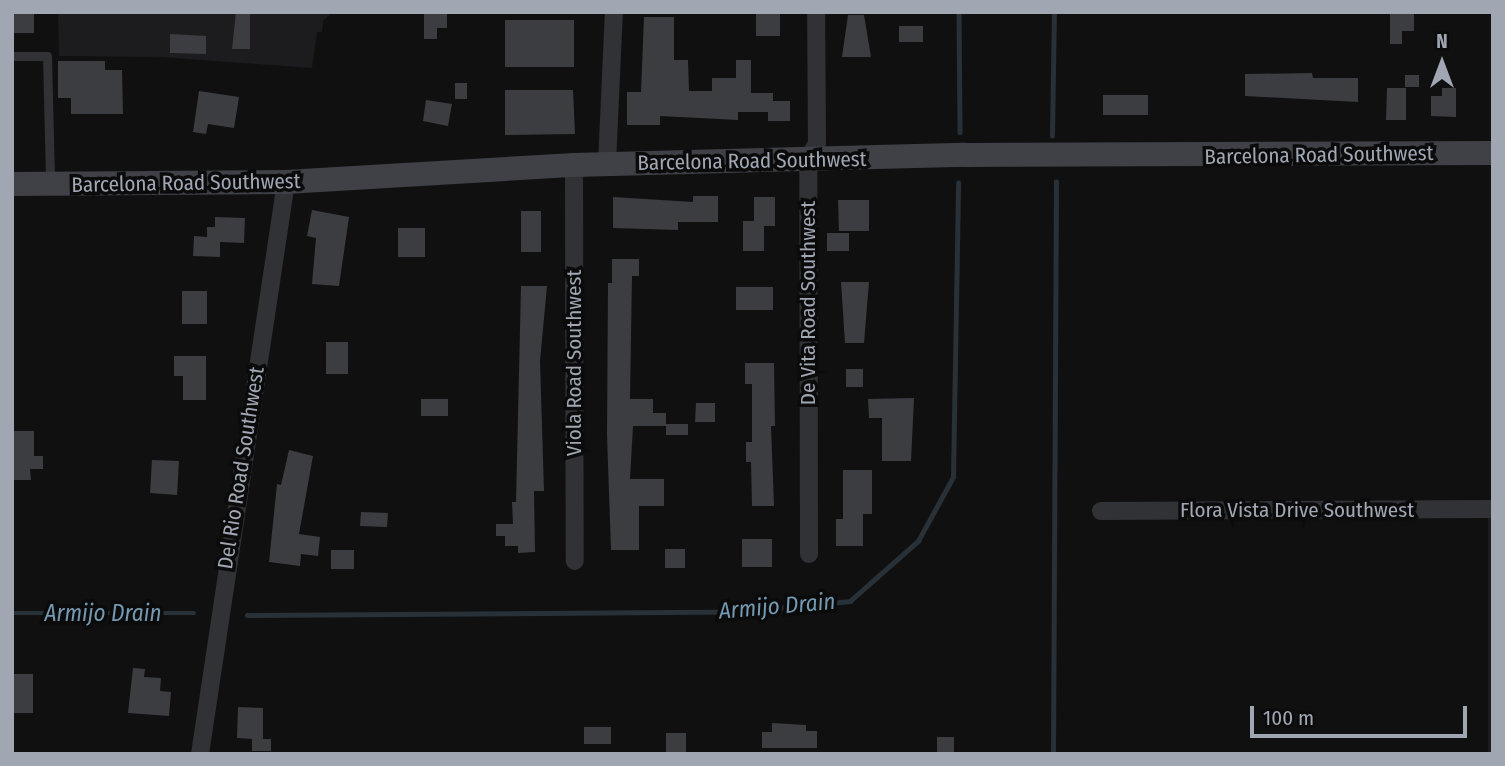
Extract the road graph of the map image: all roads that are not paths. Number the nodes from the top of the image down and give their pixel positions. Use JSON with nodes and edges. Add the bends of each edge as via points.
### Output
{"nodes":[{"id":1,"x":614,"y":12,"type":"edge"},
{"id":2,"x":816,"y":12,"type":"edge"},
{"id":3,"x":12,"y":56,"type":"edge"},
{"id":4,"x":1493,"y":153,"type":"edge"},
{"id":5,"x":808,"y":160,"type":"junction"},
{"id":6,"x":607,"y":164,"type":"junction"},
{"id":7,"x":574,"y":165,"type":"junction"},
{"id":8,"x":286,"y":182,"type":"junction"},
{"id":9,"x":12,"y":184,"type":"edge"},
{"id":10,"x":50,"y":185,"type":"junction"},
{"id":11,"x":1493,"y":509,"type":"edge"},
{"id":12,"x":1101,"y":511,"type":"dead end"},
{"id":13,"x":809,"y":554,"type":"dead end"},
{"id":14,"x":575,"y":561,"type":"dead end"},
{"id":15,"x":200,"y":754,"type":"edge"}],
"edges":[{"from":1,"to":6,"type":"street"},
{"from":2,"to":5,"type":"street","name":"De Vita Road Southwest","via":[[817,143]]},
{"from":3,"to":10,"type":"lane","via":[[47,56]]},
{"from":4,"to":5,"type":"street","name":"Barcelona Road Southwest"},
{"from":5,"to":6,"type":"street","name":"Barcelona Road Southwest"},
{"from":5,"to":13,"type":"street","name":"De Vita Road Southwest"},
{"from":6,"to":7,"type":"street","name":"Barcelona Road Southwest"},
{"from":7,"to":8,"type":"street","name":"Barcelona Road Southwest"},
{"from":7,"to":14,"type":"street","name":"Viola Road Southwest"},
{"from":8,"to":10,"type":"street","name":"Barcelona Road Southwest"},
{"from":8,"to":15,"type":"street","name":"Del Rio Road Southwest"},
{"from":9,"to":10,"type":"street","name":"Barcelona Road Southwest"},
{"from":11,"to":12,"type":"street","name":"Flora Vista Drive Southwest"}]}
